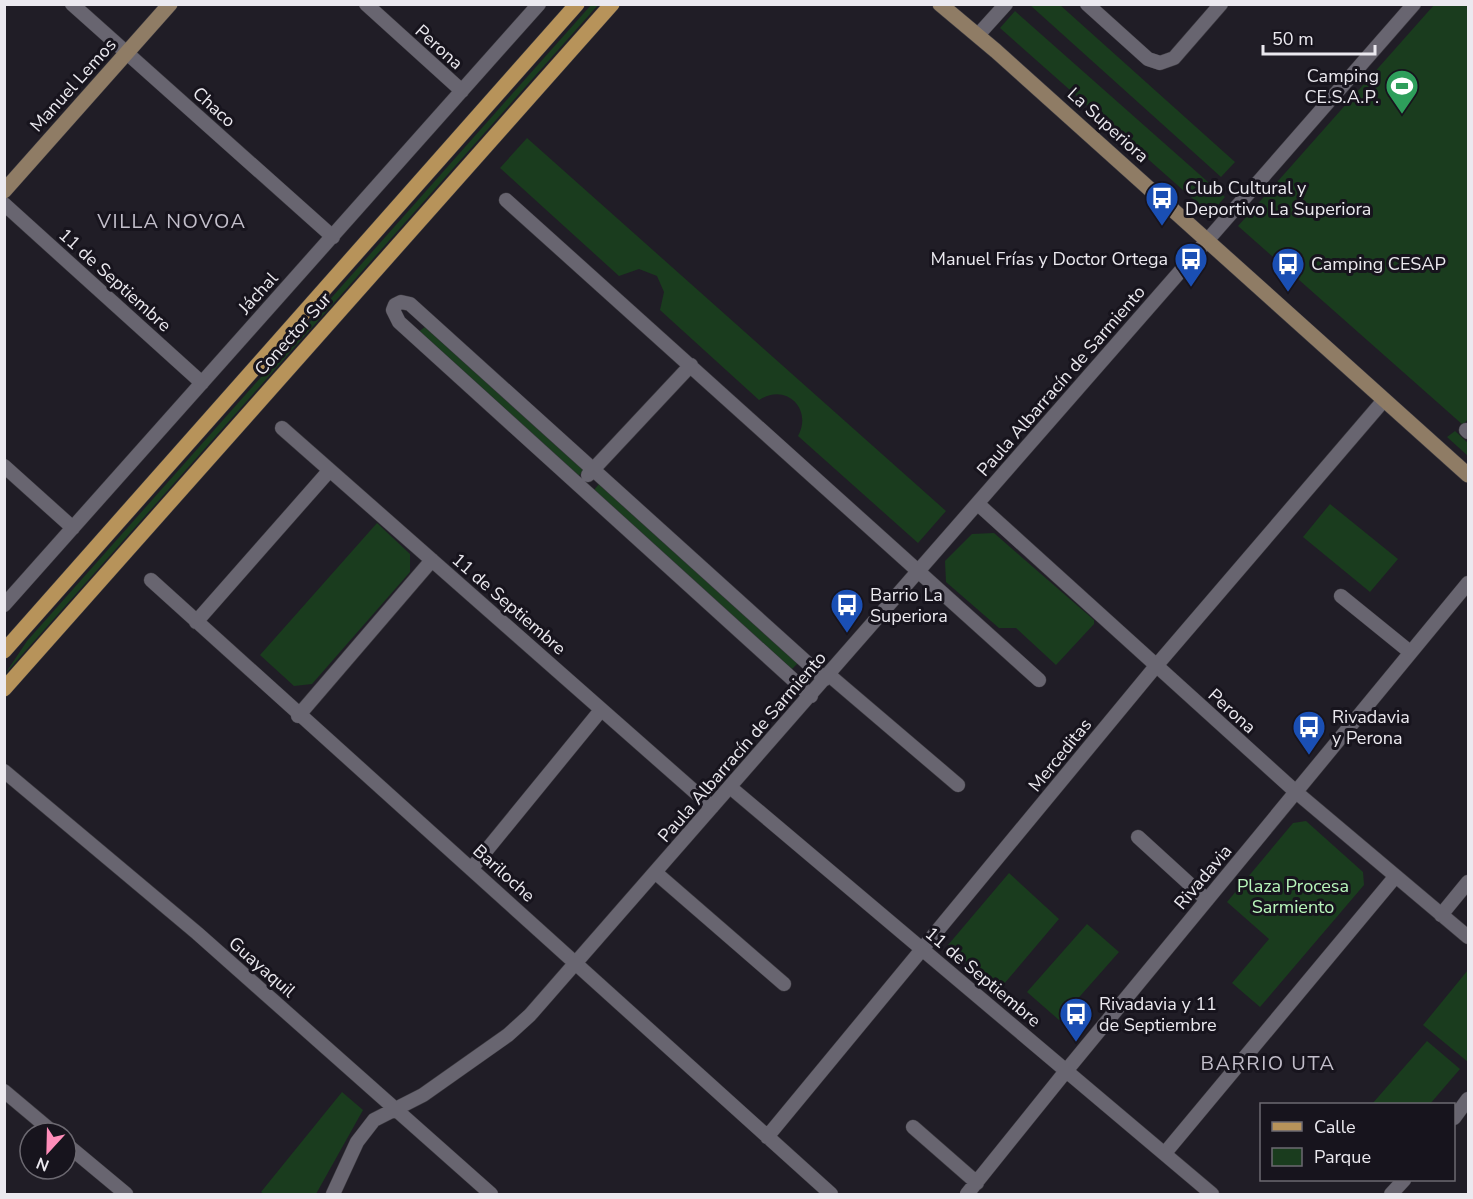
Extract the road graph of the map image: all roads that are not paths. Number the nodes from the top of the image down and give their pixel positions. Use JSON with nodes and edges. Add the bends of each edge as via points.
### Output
{"nodes":[{"id":1,"x":72,"y":4,"type":"edge"},
{"id":2,"x":170,"y":4,"type":"edge"},
{"id":3,"x":366,"y":4,"type":"edge"},
{"id":4,"x":539,"y":4,"type":"edge"},
{"id":5,"x":578,"y":4,"type":"edge"},
{"id":6,"x":612,"y":4,"type":"edge"},
{"id":7,"x":943,"y":4,"type":"edge"},
{"id":8,"x":1006,"y":4,"type":"edge"},
{"id":9,"x":1087,"y":4,"type":"edge"},
{"id":10,"x":1221,"y":4,"type":"edge"},
{"id":11,"x":1414,"y":4,"type":"edge"},
{"id":12,"x":978,"y":35,"type":"junction"},
{"id":13,"x":127,"y":53,"type":"junction"},
{"id":14,"x":462,"y":91,"type":"junction"},
{"id":15,"x":4,"y":191,"type":"edge"},
{"id":16,"x":506,"y":200,"type":"dead end"},
{"id":17,"x":4,"y":204,"type":"edge"},
{"id":18,"x":333,"y":237,"type":"junction"},
{"id":19,"x":1207,"y":241,"type":"junction"},
{"id":20,"x":691,"y":364,"type":"junction"},
{"id":21,"x":202,"y":382,"type":"junction"},
{"id":22,"x":1384,"y":400,"type":"junction"},
{"id":23,"x":282,"y":428,"type":"dead end"},
{"id":24,"x":4,"y":466,"type":"edge"},
{"id":25,"x":593,"y":470,"type":"junction"},
{"id":26,"x":329,"y":471,"type":"junction"},
{"id":27,"x":1468,"y":475,"type":"edge"},
{"id":28,"x":579,"y":485,"type":"junction"},
{"id":29,"x":978,"y":504,"type":"junction"},
{"id":30,"x":73,"y":528,"type":"junction"},
{"id":31,"x":432,"y":560,"type":"junction"},
{"id":32,"x":918,"y":573,"type":"junction"},
{"id":33,"x":151,"y":580,"type":"dead end"},
{"id":34,"x":1468,"y":583,"type":"edge"},
{"id":35,"x":1341,"y":596,"type":"dead end"},
{"id":36,"x":4,"y":605,"type":"edge"},
{"id":37,"x":196,"y":622,"type":"junction"},
{"id":38,"x":4,"y":651,"type":"edge"},
{"id":39,"x":1410,"y":652,"type":"junction"},
{"id":40,"x":1156,"y":666,"type":"junction"},
{"id":41,"x":827,"y":677,"type":"junction"},
{"id":42,"x":1039,"y":680,"type":"dead end"},
{"id":43,"x":4,"y":689,"type":"edge"},
{"id":44,"x":811,"y":696,"type":"junction"},
{"id":45,"x":602,"y":710,"type":"junction"},
{"id":46,"x":298,"y":716,"type":"junction"},
{"id":47,"x":4,"y":771,"type":"edge"},
{"id":48,"x":958,"y":785,"type":"dead end"},
{"id":49,"x":730,"y":787,"type":"junction"},
{"id":50,"x":1296,"y":792,"type":"junction"},
{"id":51,"x":712,"y":807,"type":"junction"},
{"id":52,"x":1138,"y":837,"type":"dead end"},
{"id":53,"x":472,"y":868,"type":"junction"},
{"id":54,"x":656,"y":873,"type":"junction"},
{"id":55,"x":1395,"y":877,"type":"junction"},
{"id":56,"x":1468,"y":882,"type":"edge"},
{"id":57,"x":1207,"y":900,"type":"junction"},
{"id":58,"x":1441,"y":915,"type":"junction"},
{"id":59,"x":1468,"y":937,"type":"edge"},
{"id":60,"x":923,"y":950,"type":"junction"},
{"id":61,"x":576,"y":964,"type":"junction"},
{"id":62,"x":784,"y":984,"type":"dead end"},
{"id":63,"x":1066,"y":1071,"type":"junction"},
{"id":64,"x":4,"y":1091,"type":"edge"},
{"id":65,"x":1468,"y":1100,"type":"edge"},
{"id":66,"x":396,"y":1109,"type":"junction"},
{"id":67,"x":1455,"y":1117,"type":"edge"},
{"id":68,"x":40,"y":1121,"type":"edge"},
{"id":69,"x":913,"y":1127,"type":"dead end"},
{"id":70,"x":767,"y":1137,"type":"junction"},
{"id":71,"x":78,"y":1153,"type":"edge"},
{"id":72,"x":1165,"y":1153,"type":"junction"},
{"id":73,"x":1402,"y":1181,"type":"edge"},
{"id":74,"x":977,"y":1183,"type":"junction"},
{"id":75,"x":126,"y":1194,"type":"edge"},
{"id":76,"x":333,"y":1194,"type":"edge"},
{"id":77,"x":491,"y":1194,"type":"edge"},
{"id":78,"x":831,"y":1194,"type":"edge"},
{"id":79,"x":967,"y":1194,"type":"edge"},
{"id":80,"x":1212,"y":1194,"type":"edge"},
{"id":81,"x":1391,"y":1194,"type":"edge"}],
"edges":[{"from":1,"to":13,"type":"street","name":"Chaco"},
{"from":2,"to":13,"type":"main road","name":"Manuel Lemos"},
{"from":3,"to":14,"type":"street","name":"Perona"},
{"from":4,"to":14,"type":"street","name":"Jáchal"},
{"from":5,"to":38,"type":"main road","name":"Conector Sur"},
{"from":6,"to":43,"type":"main road","name":"Conector Sur"},
{"from":7,"to":12,"type":"main road","name":"La Superiora"},
{"from":8,"to":12,"type":"street"},
{"from":9,"to":10,"type":"street","via":[[1148,59],[1161,63],[1174,58]]},
{"from":11,"to":19,"type":"street","name":"Paula Albarracín de Sarmiento"},
{"from":12,"to":19,"type":"main road","name":"La Superiora"},
{"from":13,"to":15,"type":"main road","name":"Manuel Lemos"},
{"from":13,"to":18,"type":"street","name":"Chaco"},
{"from":14,"to":18,"type":"street","name":"Jáchal"},
{"from":16,"to":20,"type":"street"},
{"from":17,"to":21,"type":"street","name":"11 de Septiembre"},
{"from":18,"to":21,"type":"street","name":"Jáchal"},
{"from":19,"to":22,"type":"main road","name":"La Superiora"},
{"from":19,"to":29,"type":"street","name":"Paula Albarracín de Sarmiento"},
{"from":20,"to":25,"type":"street"},
{"from":20,"to":32,"type":"street"},
{"from":21,"to":30,"type":"street","name":"Jáchal"},
{"from":22,"to":27,"type":"main road","name":"La Superiora"},
{"from":22,"to":40,"type":"street","name":"Merceditas"},
{"from":23,"to":26,"type":"street","name":"11 de Septiembre"},
{"from":24,"to":30,"type":"street"},
{"from":25,"to":28,"type":"street"},
{"from":25,"to":28,"type":"street","via":[[410,304],[395,305],[393,310],[399,322]]},
{"from":25,"to":41,"type":"street"},
{"from":26,"to":31,"type":"street","name":"11 de Septiembre"},
{"from":26,"to":37,"type":"street"},
{"from":28,"to":44,"type":"street"},
{"from":29,"to":32,"type":"street","name":"Paula Albarracín de Sarmiento"},
{"from":29,"to":40,"type":"street","name":"Perona"},
{"from":30,"to":36,"type":"street","name":"Jáchal"},
{"from":31,"to":45,"type":"street","name":"11 de Septiembre"},
{"from":31,"to":46,"type":"street"},
{"from":32,"to":41,"type":"street","name":"Paula Albarracín de Sarmiento"},
{"from":32,"to":42,"type":"street"},
{"from":33,"to":37,"type":"street","name":"Bariloche"},
{"from":34,"to":39,"type":"street","name":"Rivadavia"},
{"from":35,"to":39,"type":"street"},
{"from":37,"to":46,"type":"street","name":"Bariloche"},
{"from":39,"to":50,"type":"street","name":"Rivadavia"},
{"from":40,"to":50,"type":"street","name":"Perona"},
{"from":40,"to":60,"type":"street","name":"Merceditas"},
{"from":41,"to":44,"type":"street","name":"Paula Albarracín de Sarmiento"},
{"from":41,"to":48,"type":"street"},
{"from":44,"to":49,"type":"street","name":"Paula Albarracín de Sarmiento"},
{"from":45,"to":51,"type":"street","name":"11 de Septiembre"},
{"from":45,"to":53,"type":"street"},
{"from":46,"to":53,"type":"street","name":"Bariloche"},
{"from":47,"to":66,"type":"street","name":"Guayaquil","via":[[197,933]]},
{"from":49,"to":51,"type":"street","name":"Paula Albarracín de Sarmiento"},
{"from":49,"to":60,"type":"street","name":"11 de Septiembre"},
{"from":50,"to":55,"type":"street","name":"Perona"},
{"from":50,"to":57,"type":"street","name":"Rivadavia"},
{"from":51,"to":54,"type":"street","name":"Paula Albarracín de Sarmiento"},
{"from":52,"to":57,"type":"street"},
{"from":53,"to":61,"type":"street","name":"Bariloche"},
{"from":54,"to":61,"type":"street","name":"Paula Albarracín de Sarmiento"},
{"from":54,"to":62,"type":"street"},
{"from":55,"to":58,"type":"street","name":"Perona"},
{"from":55,"to":72,"type":"street"},
{"from":56,"to":58,"type":"street"},
{"from":57,"to":63,"type":"street","name":"Rivadavia"},
{"from":58,"to":59,"type":"street","name":"Perona"},
{"from":60,"to":63,"type":"street","name":"11 de Septiembre"},
{"from":60,"to":70,"type":"street","name":"Merceditas"},
{"from":61,"to":66,"type":"street","name":"Paula Albarracín de Sarmiento","via":[[508,1035],[423,1095]]},
{"from":61,"to":70,"type":"street","name":"Bariloche"},
{"from":63,"to":72,"type":"street","name":"11 de Septiembre"},
{"from":63,"to":74,"type":"street","name":"Rivadavia"},
{"from":64,"to":68,"type":"street"},
{"from":65,"to":67,"type":"street"},
{"from":66,"to":76,"type":"street","name":"Paula Albarracín de Sarmiento","via":[[374,1120],[357,1142]]},
{"from":66,"to":77,"type":"street","name":"Guayaquil"},
{"from":69,"to":74,"type":"street"},
{"from":70,"to":78,"type":"street","name":"Bariloche"},
{"from":71,"to":75,"type":"street"},
{"from":72,"to":80,"type":"street","name":"11 de Septiembre"},
{"from":73,"to":81,"type":"street"},
{"from":74,"to":79,"type":"street","name":"Rivadavia"}]}
